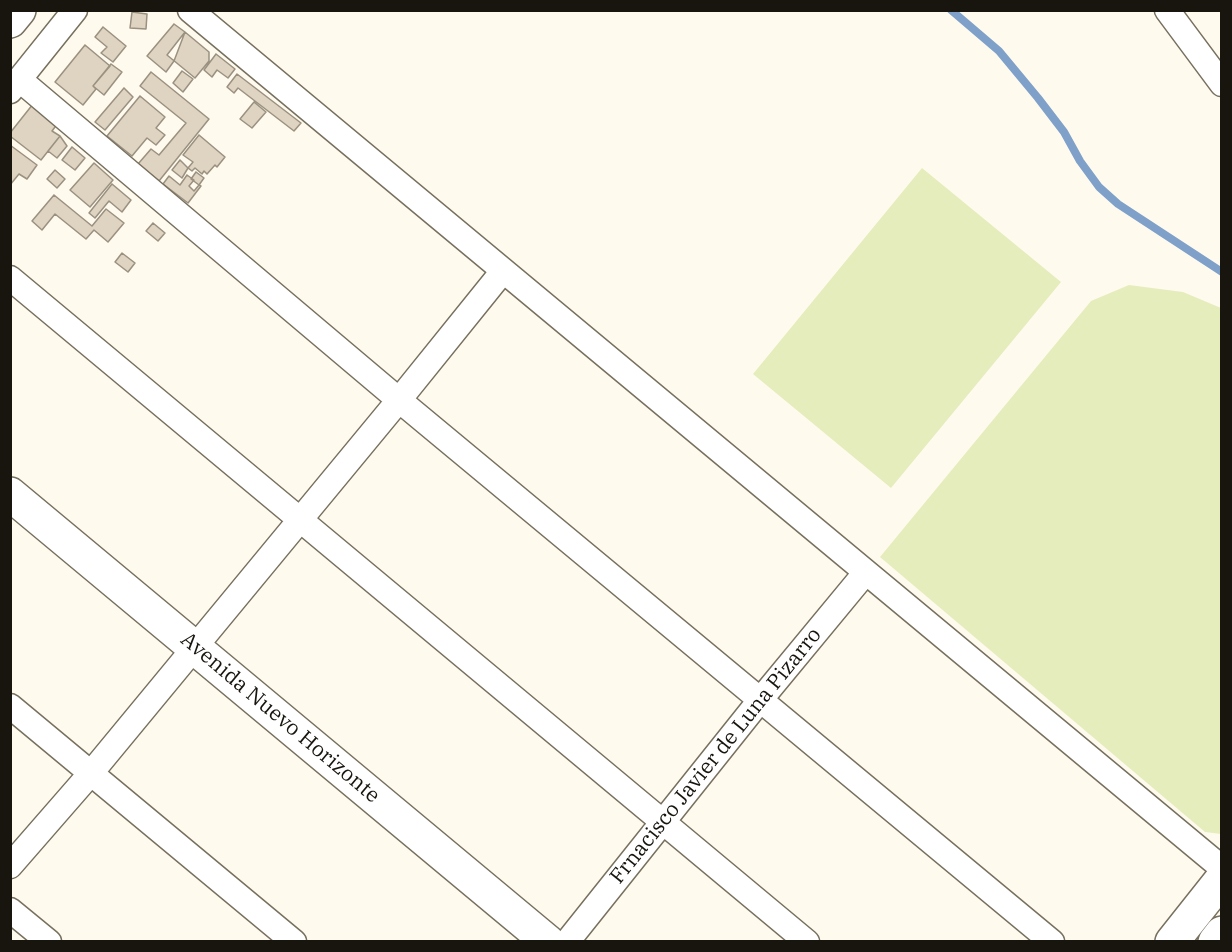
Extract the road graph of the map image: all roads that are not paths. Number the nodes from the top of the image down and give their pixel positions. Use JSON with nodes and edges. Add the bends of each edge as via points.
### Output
{"nodes":[{"id":1,"x":19,"y":10,"type":"edge"},
{"id":2,"x":75,"y":10,"type":"edge"},
{"id":3,"x":190,"y":10,"type":"edge"},
{"id":4,"x":1167,"y":10,"type":"edge"},
{"id":5,"x":10,"y":21,"type":"edge"},
{"id":6,"x":1218,"y":73,"type":"edge"},
{"id":7,"x":15,"y":86,"type":"edge"},
{"id":8,"x":503,"y":271,"type":"junction"},
{"id":9,"x":10,"y":278,"type":"edge"},
{"id":10,"x":399,"y":400,"type":"junction"},
{"id":11,"x":10,"y":494,"type":"edge"},
{"id":12,"x":300,"y":519,"type":"junction"},
{"id":13,"x":866,"y":572,"type":"junction"},
{"id":14,"x":194,"y":647,"type":"junction"},
{"id":15,"x":761,"y":699,"type":"junction"},
{"id":16,"x":10,"y":706,"type":"edge"},
{"id":17,"x":91,"y":773,"type":"junction"},
{"id":18,"x":663,"y":821,"type":"junction"},
{"id":19,"x":10,"y":866,"type":"edge"},
{"id":20,"x":1221,"y":868,"type":"edge"},
{"id":21,"x":1221,"y":879,"type":"edge"},
{"id":22,"x":10,"y":910,"type":"edge"},
{"id":23,"x":1221,"y":933,"type":"edge"},
{"id":24,"x":49,"y":942,"type":"edge"},
{"id":25,"x":294,"y":942,"type":"edge"},
{"id":26,"x":548,"y":942,"type":"edge"},
{"id":27,"x":567,"y":942,"type":"edge"},
{"id":28,"x":807,"y":942,"type":"edge"},
{"id":29,"x":1052,"y":942,"type":"edge"},
{"id":30,"x":1172,"y":942,"type":"edge"},
{"id":31,"x":1215,"y":942,"type":"edge"}],
"edges":[{"from":1,"to":5,"type":"street"},
{"from":2,"to":7,"type":"street"},
{"from":3,"to":8,"type":"street"},
{"from":4,"to":6,"type":"street"},
{"from":7,"to":10,"type":"street"},
{"from":8,"to":10,"type":"street"},
{"from":8,"to":13,"type":"street"},
{"from":9,"to":12,"type":"street"},
{"from":10,"to":12,"type":"street"},
{"from":10,"to":15,"type":"street"},
{"from":11,"to":14,"type":"street","name":"Avenida Nuevo Horizonte"},
{"from":12,"to":14,"type":"street"},
{"from":12,"to":18,"type":"street"},
{"from":13,"to":15,"type":"street","name":"Frnacisco Javier de Luna Pizarro"},
{"from":13,"to":20,"type":"street"},
{"from":14,"to":17,"type":"street"},
{"from":14,"to":26,"type":"street","name":"Avenida Nuevo Horizonte"},
{"from":15,"to":18,"type":"street","name":"Frnacisco Javier de Luna Pizarro"},
{"from":15,"to":29,"type":"street"},
{"from":16,"to":17,"type":"street"},
{"from":17,"to":19,"type":"street"},
{"from":17,"to":25,"type":"street"},
{"from":18,"to":27,"type":"street","name":"Frnacisco Javier de Luna Pizarro"},
{"from":18,"to":28,"type":"street"},
{"from":21,"to":30,"type":"street"},
{"from":22,"to":24,"type":"street"},
{"from":23,"to":31,"type":"street"}]}
